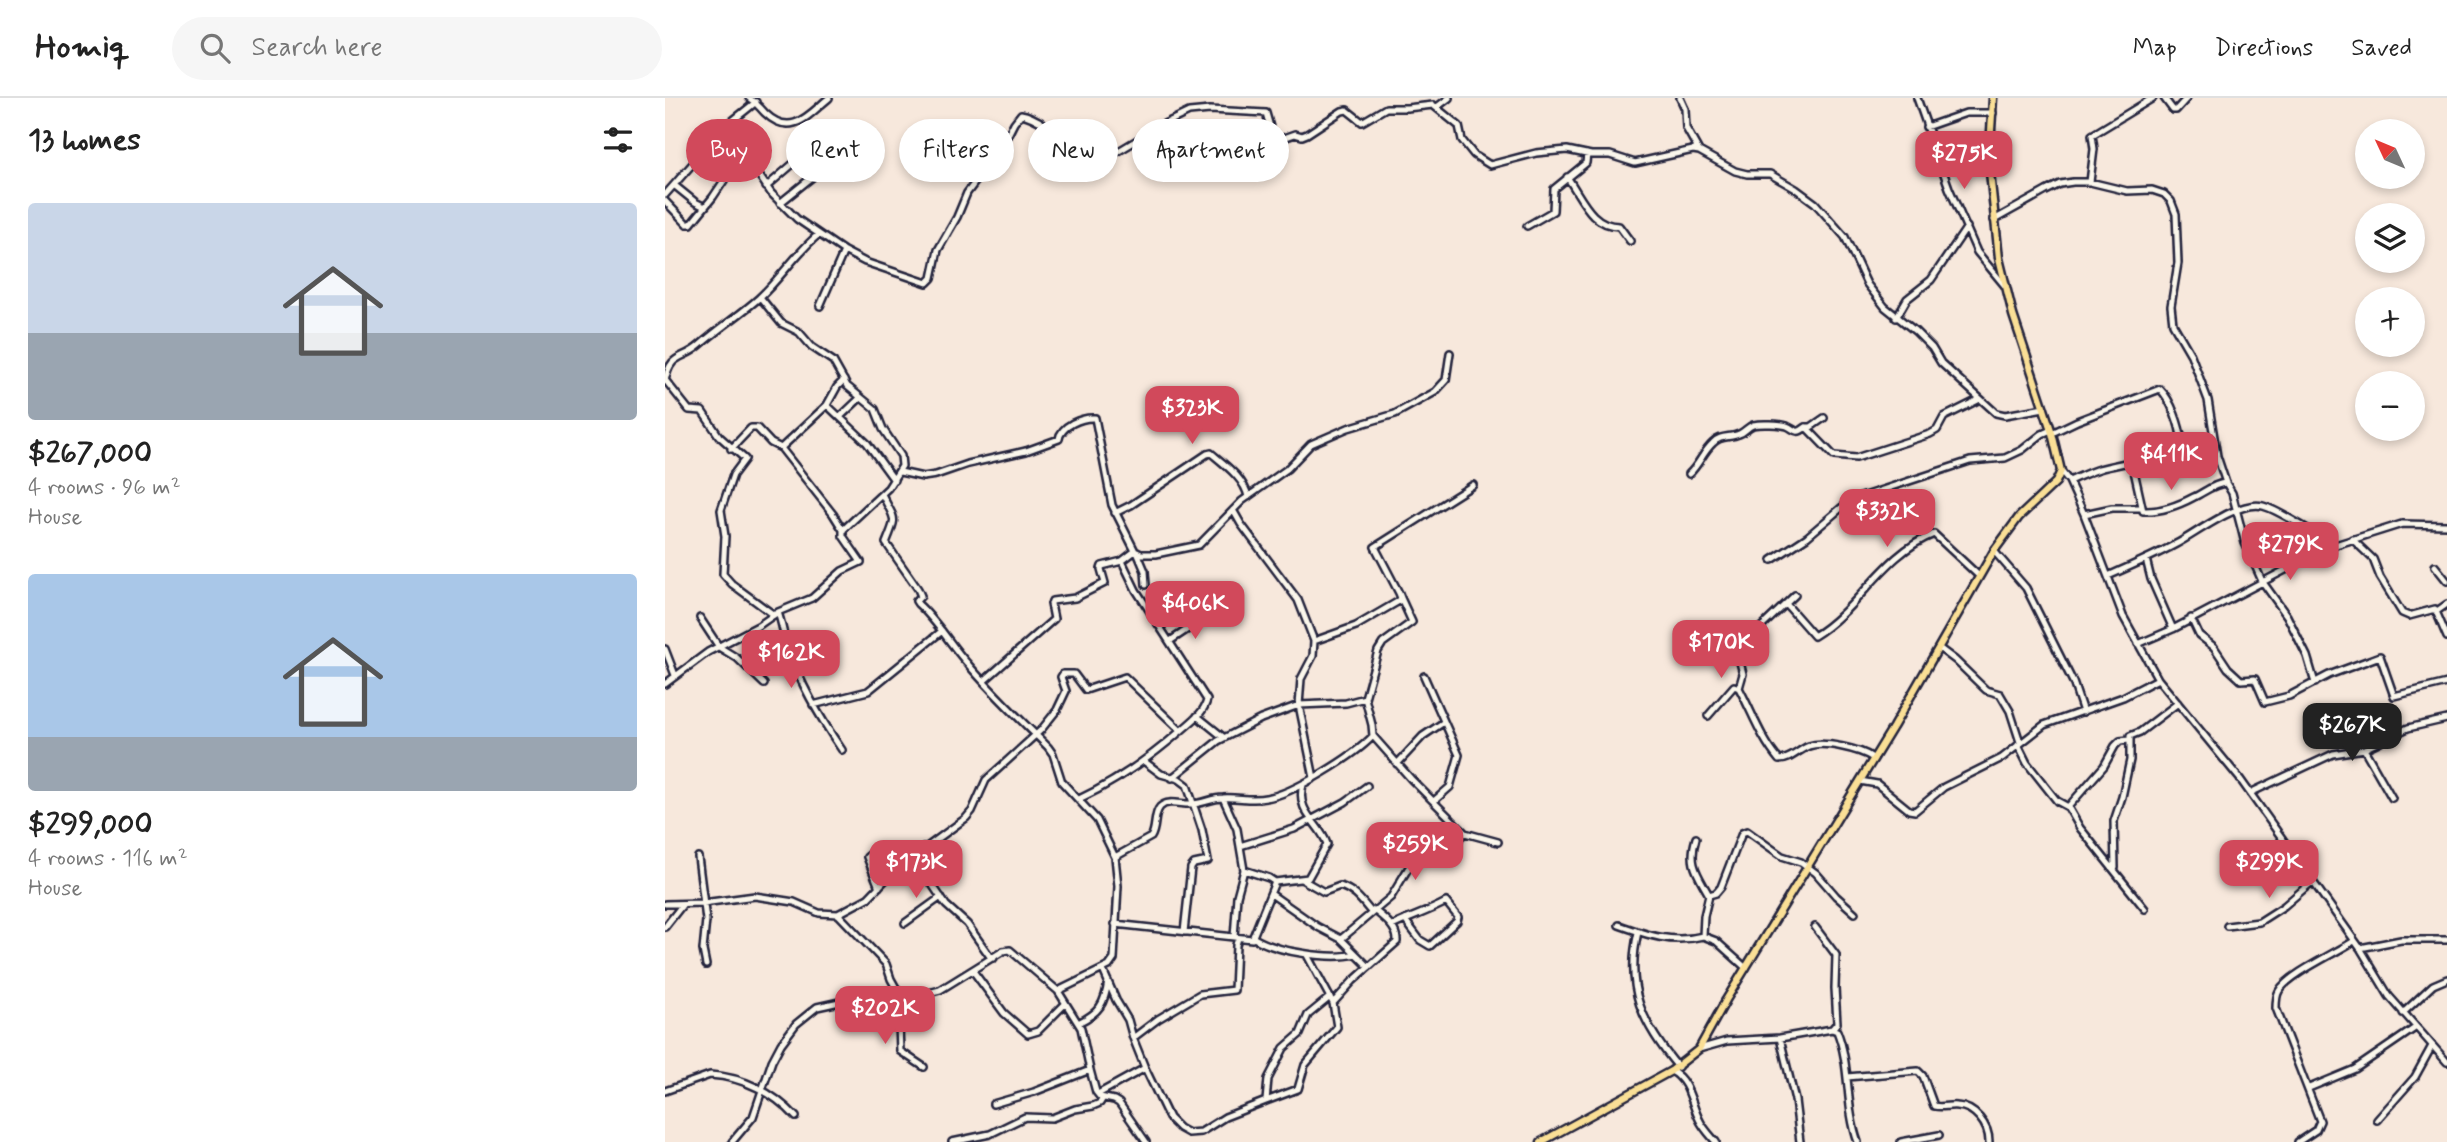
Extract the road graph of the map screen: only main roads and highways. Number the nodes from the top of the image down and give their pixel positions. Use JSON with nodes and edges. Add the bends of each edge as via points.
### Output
{"nodes":[{"id":1,"x":1993,"y":98,"type":"edge"},
{"id":2,"x":1541,"y":1142,"type":"edge"}],
"edges":[{"from":1,"to":2,"type":"main road","via":[[1989,163],[2005,286],[2061,471],[1994,551],[1699,1049],[1674,1069]]}]}
